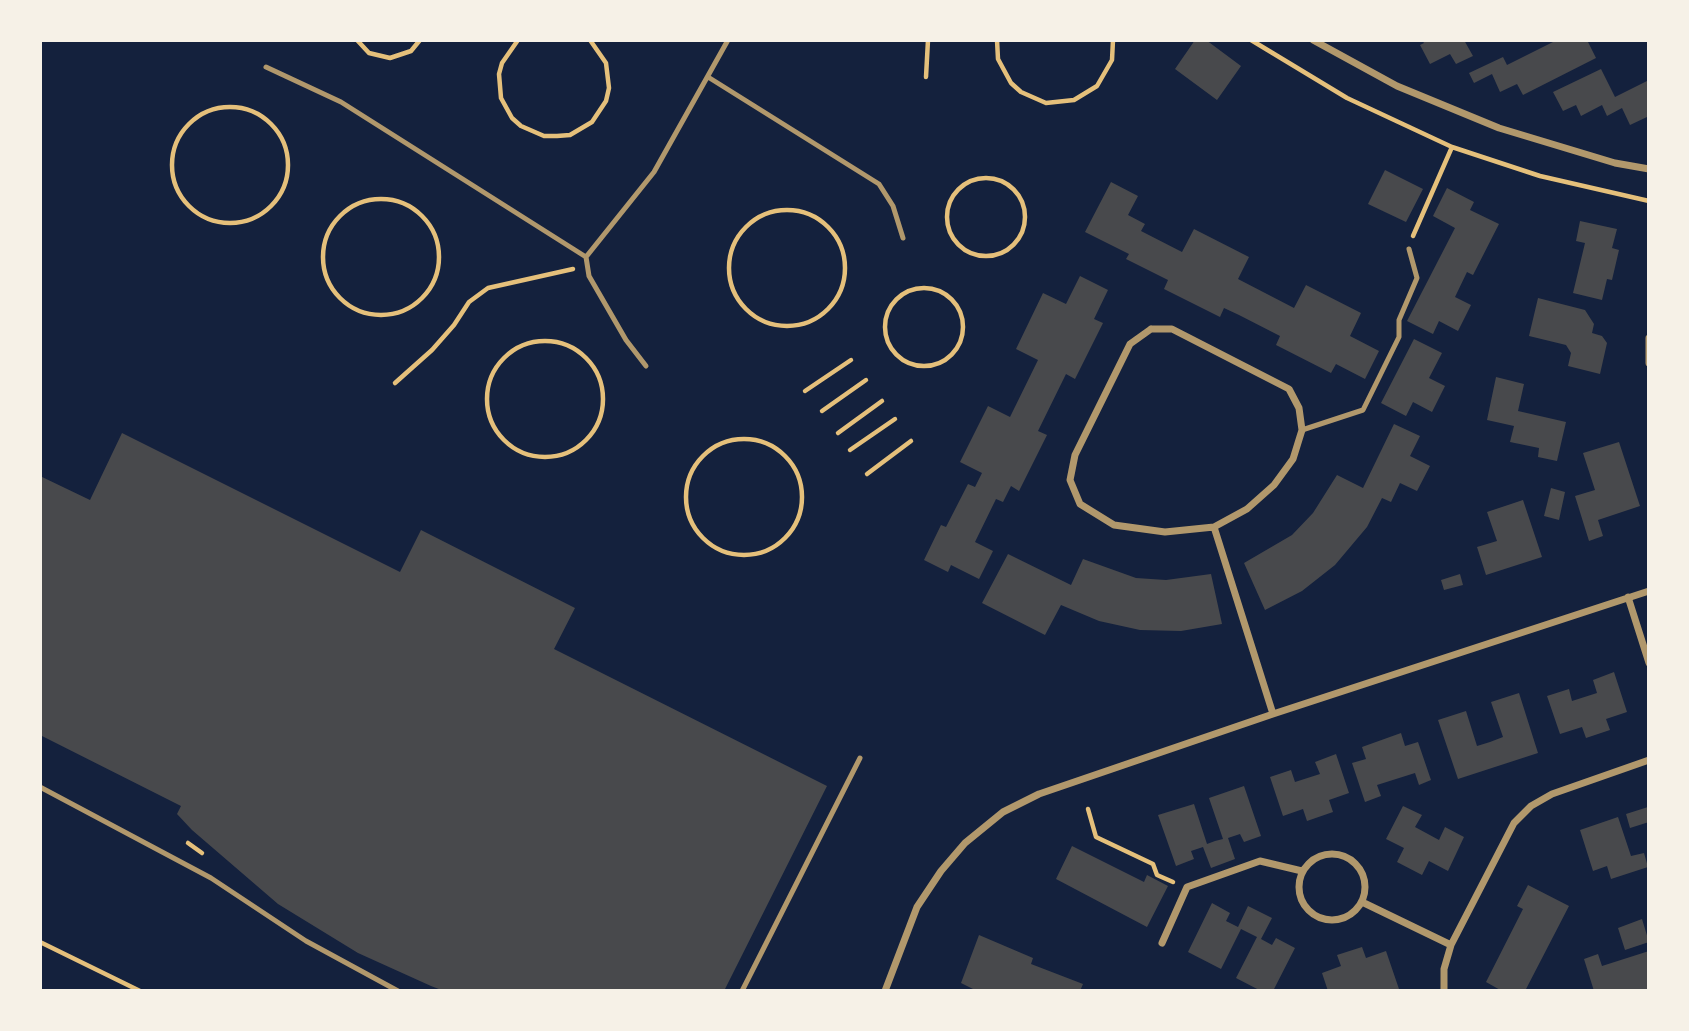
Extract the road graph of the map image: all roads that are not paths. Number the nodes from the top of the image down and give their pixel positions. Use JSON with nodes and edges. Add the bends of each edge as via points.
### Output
{"nodes":[{"id":1,"x":729,"y":40,"type":"edge"},
{"id":2,"x":1313,"y":40,"type":"edge"},
{"id":3,"x":267,"y":67,"type":"dead end"},
{"id":4,"x":708,"y":77,"type":"junction"},
{"id":5,"x":1649,"y":169,"type":"edge"},
{"id":6,"x":903,"y":238,"type":"dead end"},
{"id":7,"x":1409,"y":249,"type":"road end"},
{"id":8,"x":586,"y":257,"type":"junction"},
{"id":9,"x":1649,"y":338,"type":"edge"},
{"id":10,"x":1649,"y":363,"type":"edge"},
{"id":11,"x":646,"y":366,"type":"dead end"},
{"id":12,"x":1302,"y":430,"type":"junction"},
{"id":13,"x":1214,"y":527,"type":"junction"},
{"id":14,"x":1649,"y":591,"type":"edge"},
{"id":15,"x":1628,"y":597,"type":"junction"},
{"id":16,"x":1649,"y":663,"type":"edge"},
{"id":17,"x":1273,"y":714,"type":"junction"},
{"id":18,"x":860,"y":758,"type":"dead end"},
{"id":19,"x":1649,"y":760,"type":"edge"},
{"id":20,"x":40,"y":787,"type":"edge"},
{"id":21,"x":1302,"y":871,"type":"junction"},
{"id":22,"x":1362,"y":902,"type":"junction"},
{"id":23,"x":1161,"y":943,"type":"dead end"},
{"id":24,"x":1451,"y":945,"type":"junction"},
{"id":25,"x":398,"y":991,"type":"edge"},
{"id":26,"x":742,"y":991,"type":"edge"},
{"id":27,"x":885,"y":991,"type":"edge"},
{"id":28,"x":1444,"y":991,"type":"edge"}],
"edges":[{"from":1,"to":4,"type":"lane"},
{"from":2,"to":5,"type":"street","via":[[1396,86],[1499,128]]},
{"from":3,"to":8,"type":"lane","via":[[341,102]]},
{"from":4,"to":6,"type":"lane","via":[[879,184],[893,206]]},
{"from":4,"to":8,"type":"lane","via":[[653,172]]},
{"from":7,"to":12,"type":"lane","via":[[1417,278],[1399,320],[1399,337],[1363,410]]},
{"from":8,"to":11,"type":"lane","via":[[589,276]]},
{"from":9,"to":10,"type":"street"},
{"from":12,"to":13,"type":"street","via":[[1293,459],[1274,485],[1247,509]]},
{"from":12,"to":13,"type":"street","via":[[1299,408],[1289,389],[1172,329],[1151,329],[1130,344],[1075,455],[1070,480],[1080,504],[1114,525],[1165,532]]},
{"from":13,"to":17,"type":"street"},
{"from":14,"to":15,"type":"street"},
{"from":15,"to":16,"type":"street"},
{"from":15,"to":17,"type":"street"},
{"from":17,"to":27,"type":"street","via":[[1039,794],[1003,812],[941,870],[917,907]]},
{"from":18,"to":26,"type":"lane"},
{"from":19,"to":24,"type":"street","via":[[1552,794],[1531,806],[1514,822]]},
{"from":20,"to":25,"type":"lane","via":[[203,873],[306,941]]},
{"from":21,"to":22,"type":"street","via":[[1319,856],[1342,855],[1352,860],[1364,879]]},
{"from":21,"to":22,"type":"street","via":[[1298,892],[1316,916],[1337,920]]},
{"from":21,"to":23,"type":"street","via":[[1260,861],[1186,887]]},
{"from":22,"to":24,"type":"street"},
{"from":24,"to":28,"type":"street"}]}
